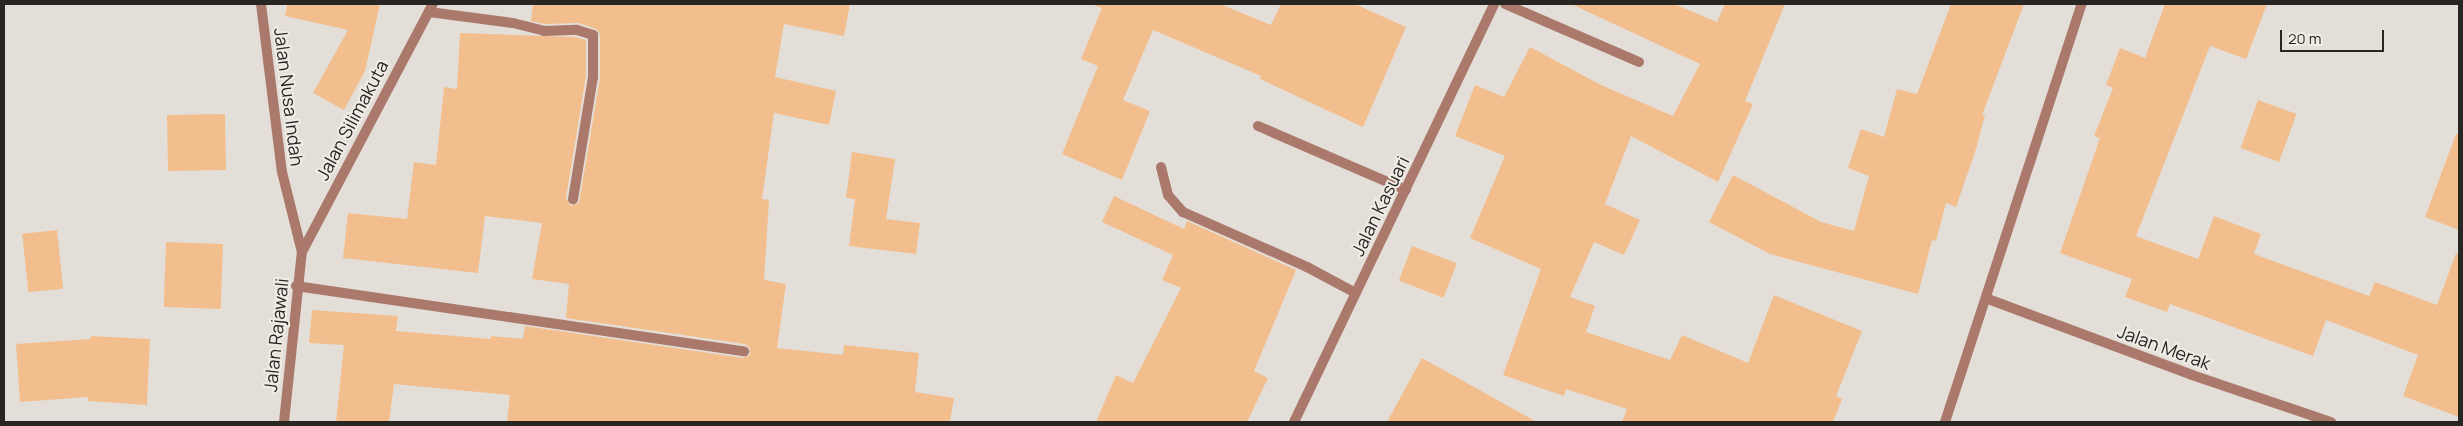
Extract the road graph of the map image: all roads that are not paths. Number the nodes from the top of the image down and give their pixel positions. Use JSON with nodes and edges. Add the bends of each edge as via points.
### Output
{"nodes":[{"id":1,"x":261,"y":4,"type":"edge"},
{"id":2,"x":1494,"y":4,"type":"edge"},
{"id":3,"x":1505,"y":4,"type":"edge"},
{"id":4,"x":2082,"y":4,"type":"edge"},
{"id":5,"x":431,"y":8,"type":"edge"},
{"id":6,"x":1639,"y":62,"type":"dead end"},
{"id":7,"x":1258,"y":126,"type":"dead end"},
{"id":8,"x":1161,"y":167,"type":"dead end"},
{"id":9,"x":1406,"y":190,"type":"junction"},
{"id":10,"x":573,"y":199,"type":"dead end"},
{"id":11,"x":302,"y":252,"type":"junction"},
{"id":12,"x":296,"y":286,"type":"junction"},
{"id":13,"x":1356,"y":293,"type":"junction"},
{"id":14,"x":1988,"y":299,"type":"junction"},
{"id":15,"x":744,"y":351,"type":"dead end"},
{"id":16,"x":284,"y":422,"type":"edge"},
{"id":17,"x":1294,"y":422,"type":"edge"},
{"id":18,"x":1944,"y":422,"type":"edge"},
{"id":19,"x":2331,"y":422,"type":"edge"}],
"edges":[{"from":1,"to":11,"type":"street","name":"Jalan Nusa Indah","via":[[282,172]]},
{"from":2,"to":9,"type":"street","name":"Jalan Kasuari"},
{"from":3,"to":6,"type":"street"},
{"from":4,"to":14,"type":"street"},
{"from":5,"to":10,"type":"street","via":[[544,31],[577,30],[593,35],[593,77]]},
{"from":5,"to":11,"type":"street","name":"Jalan Silimakuta"},
{"from":7,"to":9,"type":"street"},
{"from":8,"to":13,"type":"street","via":[[1168,195],[1183,212],[1307,267]]},
{"from":9,"to":13,"type":"street","name":"Jalan Kasuari"},
{"from":11,"to":12,"type":"street","name":"Jalan Rajawali"},
{"from":12,"to":15,"type":"street"},
{"from":12,"to":16,"type":"street","name":"Jalan Rajawali"},
{"from":13,"to":17,"type":"street","name":"Jalan Kasuari"},
{"from":14,"to":18,"type":"street"},
{"from":14,"to":19,"type":"street","name":"Jalan Merak","via":[[2192,375]]}]}
